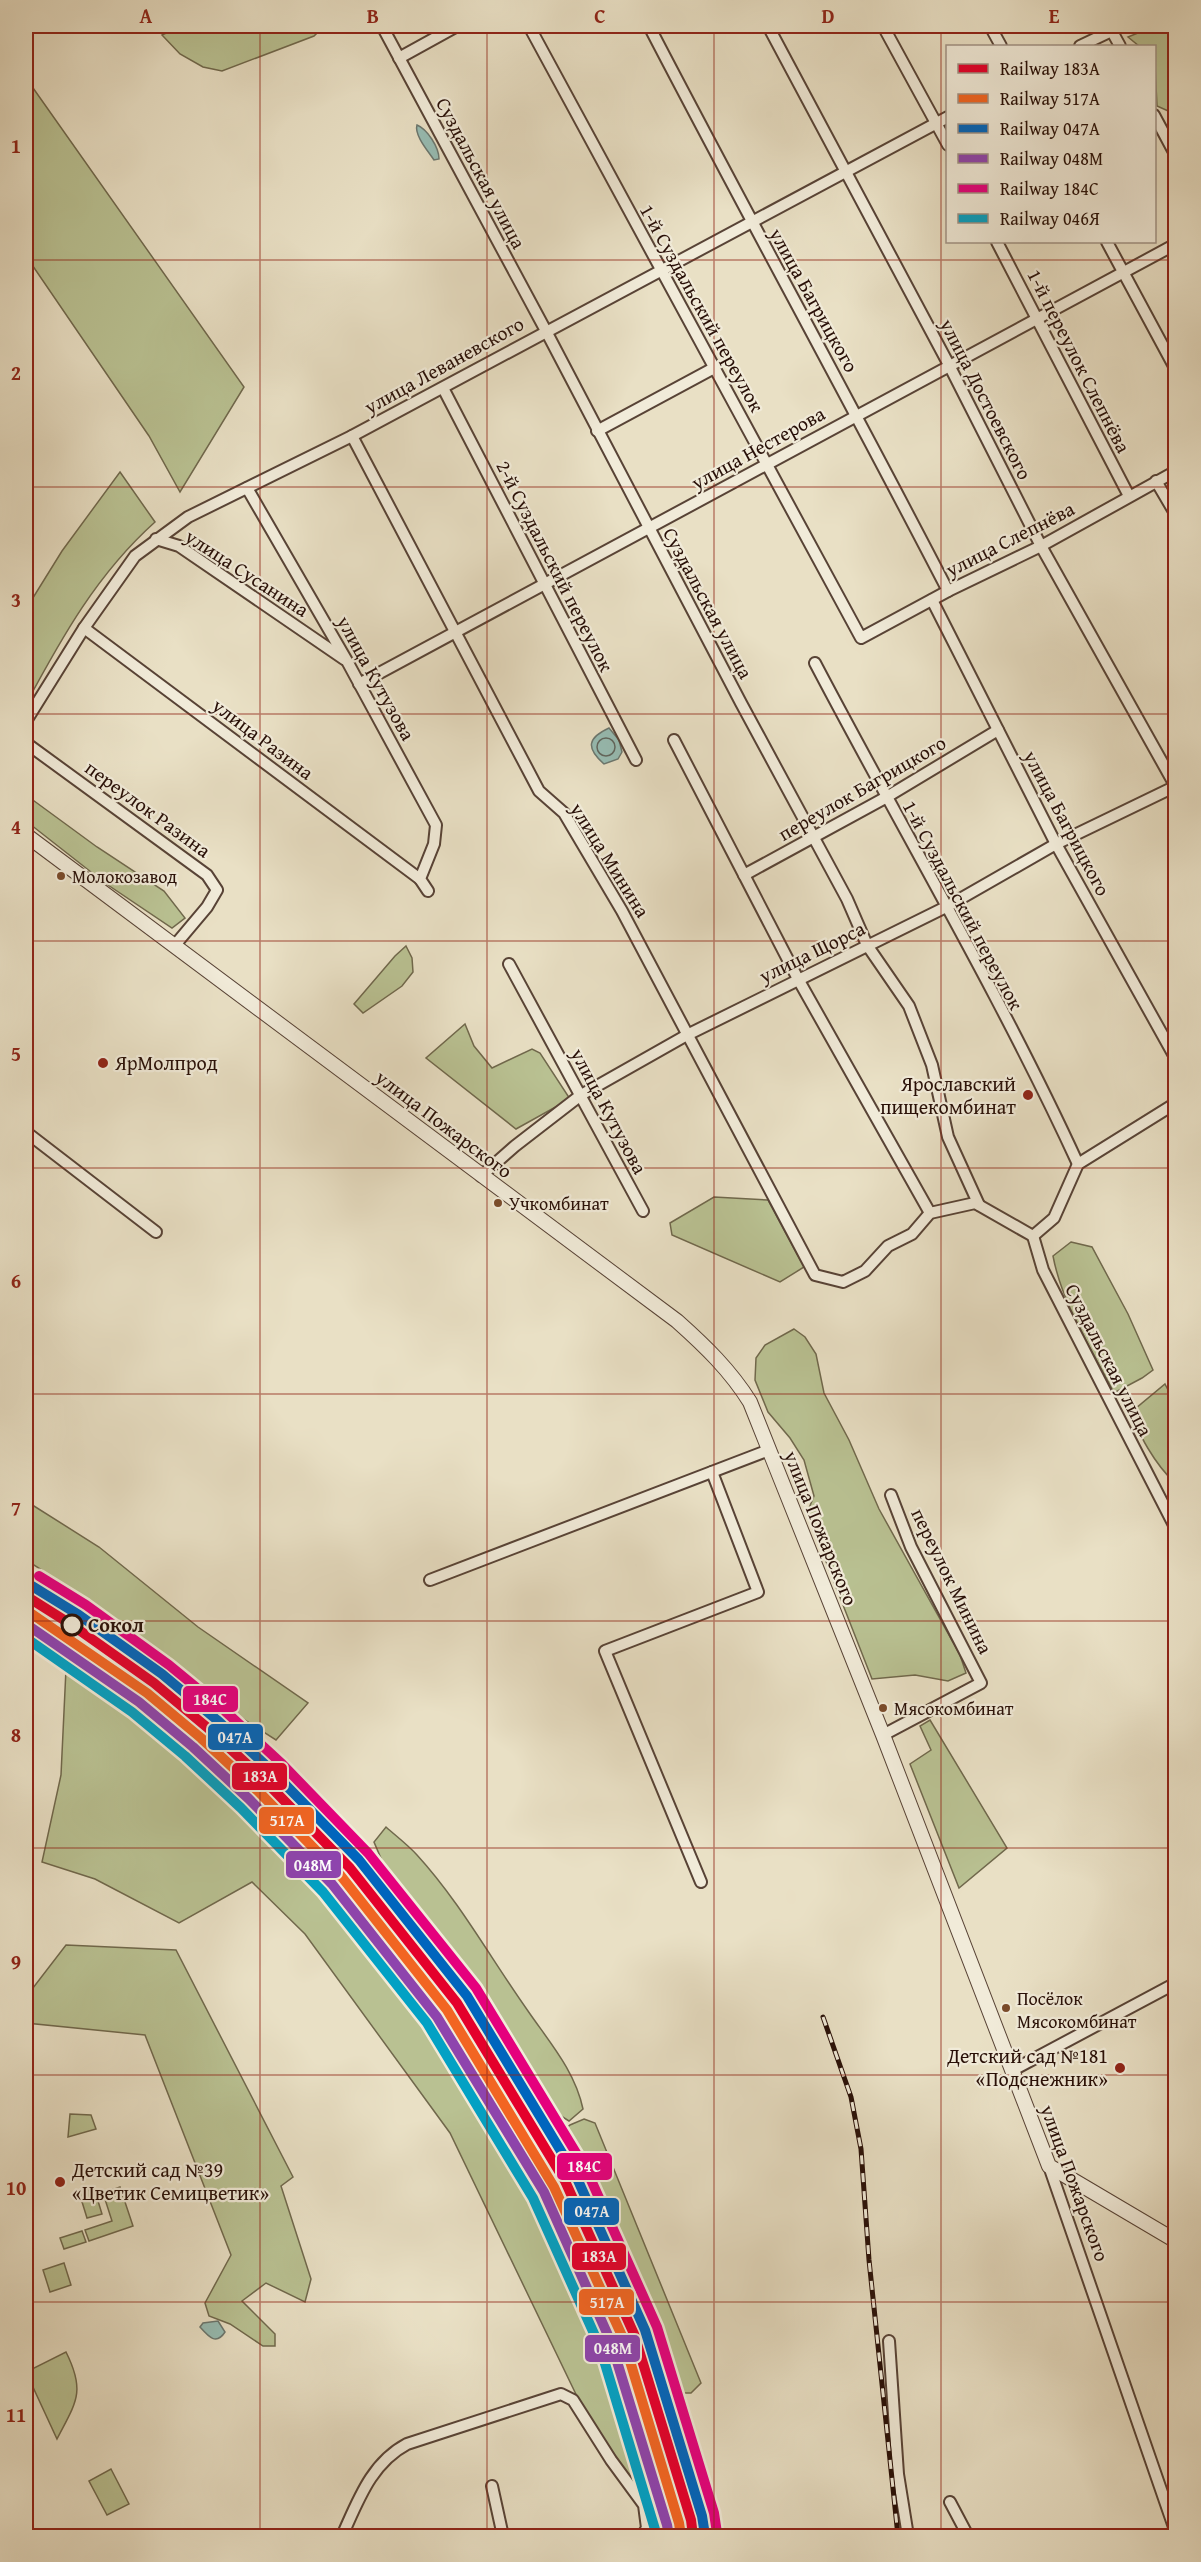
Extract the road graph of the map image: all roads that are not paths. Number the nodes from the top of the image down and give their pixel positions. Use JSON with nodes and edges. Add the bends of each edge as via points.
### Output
{"nodes":[{"id":1,"x":382,"y":26,"type":"edge"},
{"id":2,"x":457,"y":26,"type":"edge"},
{"id":3,"x":529,"y":26,"type":"edge"},
{"id":4,"x":648,"y":26,"type":"edge"},
{"id":5,"x":768,"y":26,"type":"edge"},
{"id":6,"x":883,"y":26,"type":"edge"},
{"id":7,"x":990,"y":26,"type":"edge"},
{"id":8,"x":1122,"y":26,"type":"edge"},
{"id":9,"x":1110,"y":28,"type":"edge"},
{"id":10,"x":1000,"y":45,"type":"edge"},
{"id":11,"x":1082,"y":45,"type":"edge"},
{"id":12,"x":1119,"y":45,"type":"edge"},
{"id":13,"x":399,"y":58,"type":"junction"},
{"id":14,"x":1156,"y":117,"type":"edge"},
{"id":15,"x":946,"y":118,"type":"edge"},
{"id":16,"x":936,"y":123,"type":"junction"},
{"id":17,"x":946,"y":141,"type":"edge"},
{"id":18,"x":1176,"y":156,"type":"edge"},
{"id":19,"x":845,"y":172,"type":"junction"},
{"id":20,"x":751,"y":221,"type":"junction"},
{"id":21,"x":998,"y":243,"type":"edge"},
{"id":22,"x":1108,"y":243,"type":"edge"},
{"id":23,"x":1176,"y":244,"type":"edge"},
{"id":24,"x":661,"y":270,"type":"junction"},
{"id":25,"x":1124,"y":272,"type":"junction"},
{"id":26,"x":1037,"y":318,"type":"junction"},
{"id":27,"x":546,"y":331,"type":"junction"},
{"id":28,"x":949,"y":365,"type":"junction"},
{"id":29,"x":714,"y":368,"type":"junction"},
{"id":30,"x":1176,"y":370,"type":"edge"},
{"id":31,"x":442,"y":388,"type":"junction"},
{"id":32,"x":857,"y":415,"type":"junction"},
{"id":33,"x":597,"y":430,"type":"junction"},
{"id":34,"x":352,"y":436,"type":"junction"},
{"id":35,"x":766,"y":463,"type":"junction"},
{"id":36,"x":1176,"y":471,"type":"edge"},
{"id":37,"x":1156,"y":482,"type":"junction"},
{"id":38,"x":247,"y":488,"type":"junction"},
{"id":39,"x":1130,"y":496,"type":"junction"},
{"id":40,"x":1176,"y":515,"type":"edge"},
{"id":41,"x":649,"y":529,"type":"junction"},
{"id":42,"x":156,"y":539,"type":"junction"},
{"id":43,"x":1041,"y":546,"type":"junction"},
{"id":44,"x":544,"y":585,"type":"junction"},
{"id":45,"x":948,"y":591,"type":"junction"},
{"id":46,"x":932,"y":600,"type":"junction"},
{"id":47,"x":84,"y":628,"type":"junction"},
{"id":48,"x":456,"y":633,"type":"junction"},
{"id":49,"x":861,"y":638,"type":"joint"},
{"id":50,"x":347,"y":661,"type":"junction"},
{"id":51,"x":815,"y":663,"type":"dead end"},
{"id":52,"x":359,"y":684,"type":"junction"},
{"id":53,"x":26,"y":721,"type":"edge"},
{"id":54,"x":998,"y":730,"type":"junction"},
{"id":55,"x":674,"y":740,"type":"dead end"},
{"id":56,"x":26,"y":743,"type":"edge"},
{"id":57,"x":636,"y":760,"type":"dead end"},
{"id":58,"x":1175,"y":787,"type":"edge"},
{"id":59,"x":885,"y":798,"type":"junction"},
{"id":60,"x":26,"y":835,"type":"edge"},
{"id":61,"x":813,"y":838,"type":"junction"},
{"id":62,"x":1056,"y":844,"type":"junction"},
{"id":63,"x":744,"y":875,"type":"junction"},
{"id":64,"x":420,"y":879,"type":"junction"},
{"id":65,"x":428,"y":891,"type":"dead end"},
{"id":66,"x":946,"y":908,"type":"junction"},
{"id":67,"x":175,"y":945,"type":"junction"},
{"id":68,"x":867,"y":945,"type":"junction"},
{"id":69,"x":509,"y":964,"type":"dead end"},
{"id":70,"x":798,"y":979,"type":"junction"},
{"id":71,"x":687,"y":1035,"type":"junction"},
{"id":72,"x":1176,"y":1059,"type":"edge"},
{"id":73,"x":580,"y":1095,"type":"junction"},
{"id":74,"x":1176,"y":1103,"type":"edge"},
{"id":75,"x":26,"y":1132,"type":"edge"},
{"id":76,"x":1078,"y":1164,"type":"junction"},
{"id":77,"x":481,"y":1176,"type":"junction"},
{"id":78,"x":979,"y":1205,"type":"junction"},
{"id":79,"x":643,"y":1211,"type":"dead end"},
{"id":80,"x":930,"y":1213,"type":"junction"},
{"id":81,"x":156,"y":1232,"type":"dead end"},
{"id":82,"x":1033,"y":1236,"type":"junction"},
{"id":83,"x":769,"y":1450,"type":"junction"},
{"id":84,"x":712,"y":1472,"type":"junction"},
{"id":85,"x":891,"y":1495,"type":"dead end"},
{"id":86,"x":1176,"y":1529,"type":"edge"},
{"id":87,"x":430,"y":1580,"type":"dead end"},
{"id":88,"x":882,"y":1735,"type":"junction"},
{"id":89,"x":701,"y":1882,"type":"dead end"},
{"id":90,"x":1176,"y":1983,"type":"edge"},
{"id":91,"x":1013,"y":2070,"type":"junction"},
{"id":92,"x":1049,"y":2166,"type":"junction"},
{"id":93,"x":1176,"y":2241,"type":"edge"},
{"id":94,"x":889,"y":2341,"type":"dead end"},
{"id":95,"x":492,"y":2486,"type":"dead end"},
{"id":96,"x":950,"y":2502,"type":"dead end"},
{"id":97,"x":26,"y":2528,"type":"edge"},
{"id":98,"x":1176,"y":2534,"type":"edge"},
{"id":99,"x":30,"y":2536,"type":"edge"},
{"id":100,"x":342,"y":2536,"type":"edge"},
{"id":101,"x":503,"y":2536,"type":"edge"},
{"id":102,"x":642,"y":2536,"type":"edge"},
{"id":103,"x":908,"y":2536,"type":"edge"},
{"id":104,"x":968,"y":2536,"type":"edge"}],
"edges":[{"from":1,"to":13,"type":"street","name":"Суздальская улица"},
{"from":2,"to":13,"type":"street"},
{"from":3,"to":24,"type":"street","name":"1-й Суздальский переулок"},
{"from":4,"to":20,"type":"street","name":"улица Багрицкого"},
{"from":5,"to":19,"type":"street","name":"улица Достоевского"},
{"from":6,"to":16,"type":"street"},
{"from":7,"to":10,"type":"street"},
{"from":8,"to":9,"type":"street"},
{"from":9,"to":11,"type":"street"},
{"from":9,"to":12,"type":"street"},
{"from":13,"to":27,"type":"street","name":"Суздальская улица"},
{"from":14,"to":18,"type":"street"},
{"from":15,"to":16,"type":"street","name":"улица Леваневского"},
{"from":16,"to":17,"type":"street"},
{"from":16,"to":19,"type":"street","name":"улица Леваневского"},
{"from":19,"to":20,"type":"street","name":"улица Леваневского"},
{"from":19,"to":28,"type":"street","name":"улица Достоевского"},
{"from":20,"to":24,"type":"street","name":"улица Леваневского"},
{"from":20,"to":32,"type":"street","name":"улица Багрицкого"},
{"from":21,"to":26,"type":"street","name":"1-й переулок Слепнёва"},
{"from":22,"to":25,"type":"street"},
{"from":23,"to":25,"type":"street","name":"улица Нестерова"},
{"from":24,"to":27,"type":"street","name":"улица Леваневского"},
{"from":24,"to":29,"type":"street","name":"1-й Суздальский переулок"},
{"from":25,"to":26,"type":"street","name":"улица Нестерова"},
{"from":25,"to":30,"type":"street"},
{"from":26,"to":28,"type":"street","name":"улица Нестерова"},
{"from":26,"to":39,"type":"street","name":"1-й переулок Слепнёва"},
{"from":27,"to":31,"type":"street","name":"улица Леваневского"},
{"from":27,"to":33,"type":"street","name":"Суздальская улица"},
{"from":28,"to":32,"type":"street","name":"улица Нестерова"},
{"from":28,"to":43,"type":"street","name":"улица Достоевского"},
{"from":29,"to":33,"type":"street"},
{"from":29,"to":35,"type":"street","name":"1-й Суздальский переулок"},
{"from":31,"to":34,"type":"street","name":"улица Леваневского"},
{"from":31,"to":44,"type":"street","name":"2-й Суздальский переулок"},
{"from":32,"to":35,"type":"street","name":"улица Нестерова"},
{"from":32,"to":45,"type":"street","name":"улица Багрицкого"},
{"from":33,"to":41,"type":"street","name":"Суздальская улица"},
{"from":34,"to":38,"type":"street","name":"улица Леваневского"},
{"from":34,"to":48,"type":"street","name":"улица Минина"},
{"from":35,"to":41,"type":"street","name":"улица Нестерова"},
{"from":35,"to":49,"type":"street","name":"1-й Суздальский переулок"},
{"from":36,"to":37,"type":"street","name":"улица Слепнёва"},
{"from":37,"to":39,"type":"street","name":"улица Слепнёва"},
{"from":37,"to":40,"type":"street"},
{"from":38,"to":42,"type":"street","name":"улица Леваневского","via":[[188,517]]},
{"from":38,"to":50,"type":"street","name":"улица Кутузова"},
{"from":39,"to":43,"type":"street","name":"улица Слепнёва"},
{"from":41,"to":44,"type":"street","name":"улица Нестерова"},
{"from":41,"to":61,"type":"street","name":"Суздальская улица"},
{"from":42,"to":47,"type":"street","name":"улица Леваневского","via":[[135,556]]},
{"from":42,"to":50,"type":"street","name":"улица Сусанина","via":[[179,546]]},
{"from":43,"to":45,"type":"street","name":"улица Слепнёва"},
{"from":43,"to":58,"type":"street","name":"улица Достоевского"},
{"from":44,"to":48,"type":"street","name":"улица Нестерова"},
{"from":44,"to":57,"type":"street","name":"2-й Суздальский переулок"},
{"from":45,"to":46,"type":"street","name":"улица Слепнёва"},
{"from":46,"to":49,"type":"street","name":"улица Слепнёва"},
{"from":46,"to":54,"type":"street","name":"улица Багрицкого"},
{"from":47,"to":53,"type":"street","name":"улица Леваневского"},
{"from":47,"to":64,"type":"street","name":"улица Разина"},
{"from":48,"to":52,"type":"street","name":"улица Нестерова"},
{"from":48,"to":71,"type":"street","name":"улица Минина","via":[[539,791],[564,813],[622,911]]},
{"from":50,"to":52,"type":"street","name":"улица Кутузова"},
{"from":51,"to":59,"type":"street","name":"1-й Суздальский переулок"},
{"from":52,"to":64,"type":"street","name":"улица Кутузова","via":[[436,825],[434,844]]},
{"from":54,"to":59,"type":"street","name":"переулок Багрицкого"},
{"from":54,"to":62,"type":"street","name":"улица Багрицкого"},
{"from":55,"to":63,"type":"street"},
{"from":56,"to":67,"type":"street","name":"переулок Разина","via":[[207,875],[217,890]]},
{"from":58,"to":62,"type":"street","name":"улица Щорса"},
{"from":59,"to":61,"type":"street","name":"переулок Багрицкого"},
{"from":59,"to":66,"type":"street","name":"1-й Суздальский переулок"},
{"from":60,"to":67,"type":"street","name":"улица Пожарского"},
{"from":61,"to":63,"type":"street","name":"переулок Багрицкого"},
{"from":61,"to":68,"type":"street","name":"Суздальская улица"},
{"from":62,"to":66,"type":"street","name":"улица Щорса"},
{"from":62,"to":72,"type":"street","name":"улица Багрицкого"},
{"from":63,"to":70,"type":"street"},
{"from":64,"to":65,"type":"street"},
{"from":66,"to":68,"type":"street","name":"улица Щорса"},
{"from":66,"to":76,"type":"street","name":"1-й Суздальский переулок"},
{"from":67,"to":77,"type":"street","name":"улица Пожарского"},
{"from":68,"to":70,"type":"street","name":"улица Щорса"},
{"from":68,"to":78,"type":"street","name":"Суздальская улица","via":[[909,1006],[932,1065],[948,1137]]},
{"from":69,"to":73,"type":"street","name":"улица Кутузова"},
{"from":70,"to":71,"type":"street","name":"улица Щорса"},
{"from":70,"to":80,"type":"street"},
{"from":71,"to":73,"type":"street","name":"улица Щорса"},
{"from":71,"to":80,"type":"street","name":"улица Минина","via":[[814,1275],[843,1282],[865,1271],[888,1246],[912,1234]]},
{"from":73,"to":77,"type":"street","name":"улица Щорса"},
{"from":73,"to":79,"type":"street","name":"улица Кутузова"},
{"from":74,"to":76,"type":"street"},
{"from":75,"to":81,"type":"street"},
{"from":76,"to":82,"type":"street","via":[[1054,1218]]},
{"from":77,"to":83,"type":"street","name":"улица Пожарского","via":[[677,1321],[720,1360],[750,1402]]},
{"from":78,"to":80,"type":"street"},
{"from":78,"to":82,"type":"street"},
{"from":82,"to":86,"type":"street","name":"Суздальская улица","via":[[1043,1270]]},
{"from":83,"to":84,"type":"street"},
{"from":83,"to":88,"type":"street","name":"улица Пожарского"},
{"from":84,"to":87,"type":"street"},
{"from":84,"to":89,"type":"street","via":[[758,1592],[605,1651]]},
{"from":85,"to":88,"type":"street","name":"переулок Минина","via":[[911,1547],[981,1683]]},
{"from":88,"to":91,"type":"street","name":"улица Пожарского"},
{"from":90,"to":91,"type":"street"},
{"from":91,"to":92,"type":"street","name":"улица Пожарского"},
{"from":92,"to":93,"type":"street"},
{"from":92,"to":98,"type":"street","name":"улица Пожарского"},
{"from":94,"to":103,"type":"street","via":[[898,2474]]},
{"from":95,"to":101,"type":"street"},
{"from":96,"to":104,"type":"street"},
{"from":97,"to":99,"type":"street"},
{"from":100,"to":102,"type":"street","via":[[370,2479],[393,2451],[552,2396],[567,2395],[644,2505],[647,2528]]}]}
